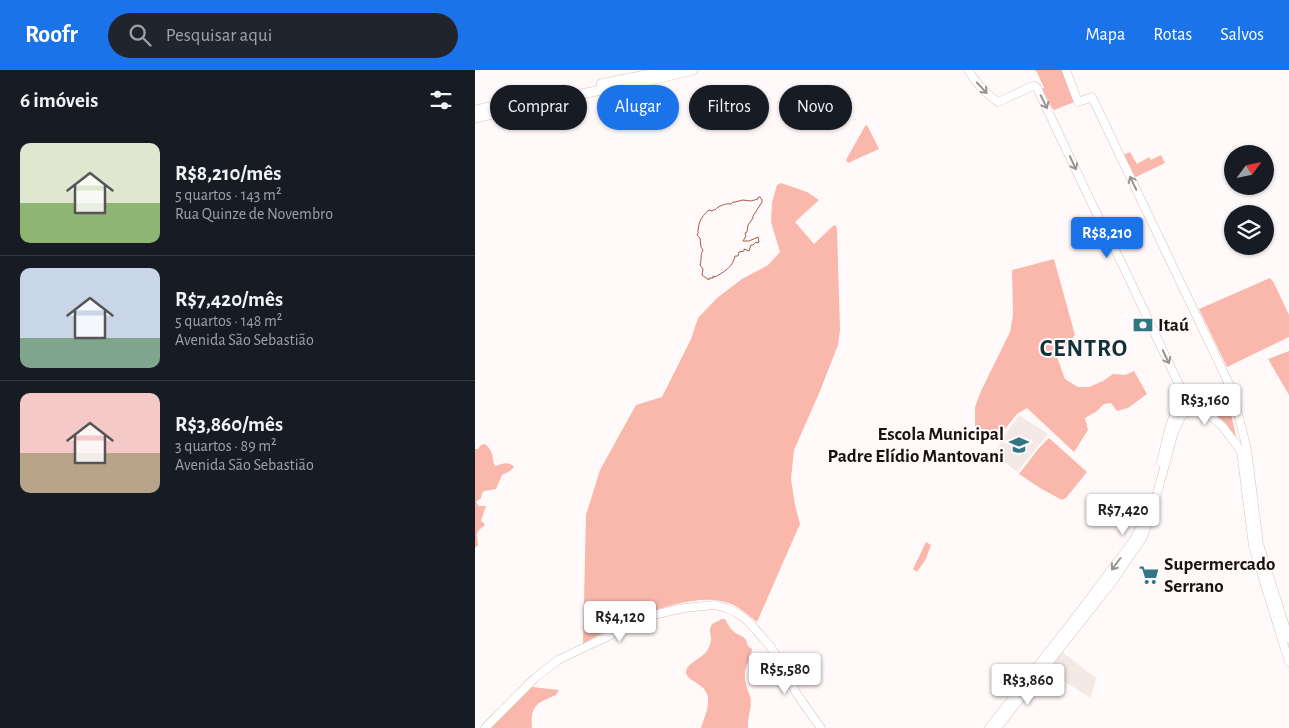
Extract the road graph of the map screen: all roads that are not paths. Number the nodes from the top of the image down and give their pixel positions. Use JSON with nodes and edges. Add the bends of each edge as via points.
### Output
{"nodes":[{"id":1,"x":669,"y":70,"type":"edge"},
{"id":2,"x":693,"y":70,"type":"edge"},
{"id":3,"x":968,"y":70,"type":"edge"},
{"id":4,"x":1065,"y":70,"type":"edge"},
{"id":5,"x":643,"y":78,"type":"junction"},
{"id":6,"x":475,"y":110,"type":"edge"},
{"id":7,"x":475,"y":118,"type":"edge"},
{"id":8,"x":1229,"y":384,"type":"junction"},
{"id":9,"x":1181,"y":389,"type":"junction"},
{"id":10,"x":1198,"y":404,"type":"junction"},
{"id":11,"x":1140,"y":536,"type":"junction"},
{"id":12,"x":1256,"y":545,"type":"junction"},
{"id":13,"x":1082,"y":615,"type":"junction"},
{"id":14,"x":1289,"y":639,"type":"edge"},
{"id":15,"x":1289,"y":662,"type":"edge"},
{"id":16,"x":485,"y":728,"type":"edge"},
{"id":17,"x":821,"y":728,"type":"edge"},
{"id":18,"x":989,"y":728,"type":"edge"},
{"id":19,"x":997,"y":728,"type":"edge"}],
"edges":[{"from":1,"to":5,"type":"main road"},
{"from":2,"to":5,"type":"main road"},
{"from":3,"to":9,"type":"main road","one_way":true,"via":[[983,90],[999,102],[1035,86],[1037,88]]},
{"from":8,"to":4,"type":"main road","one_way":true,"via":[[1092,97],[1078,102]]},
{"from":5,"to":6,"type":"main road"},
{"from":5,"to":7,"type":"main road"},
{"from":8,"to":10,"type":"main road","via":[[1216,399]]},
{"from":8,"to":12,"type":"main road","via":[[1247,449]]},
{"from":9,"to":10,"type":"main road"},
{"from":9,"to":11,"type":"main road"},
{"from":10,"to":11,"type":"main road","via":[[1185,412],[1177,424],[1153,508]]},
{"from":10,"to":12,"type":"main road","via":[[1223,427],[1241,451]]},
{"from":11,"to":13,"type":"main road"},
{"from":12,"to":14,"type":"main road"},
{"from":12,"to":15,"type":"main road"},
{"from":13,"to":18,"type":"main road"},
{"from":13,"to":19,"type":"main road"},
{"from":16,"to":17,"type":"main road","via":[[535,678],[558,660],[653,615],[715,605],[748,621],[770,646],[795,691]]}]}
